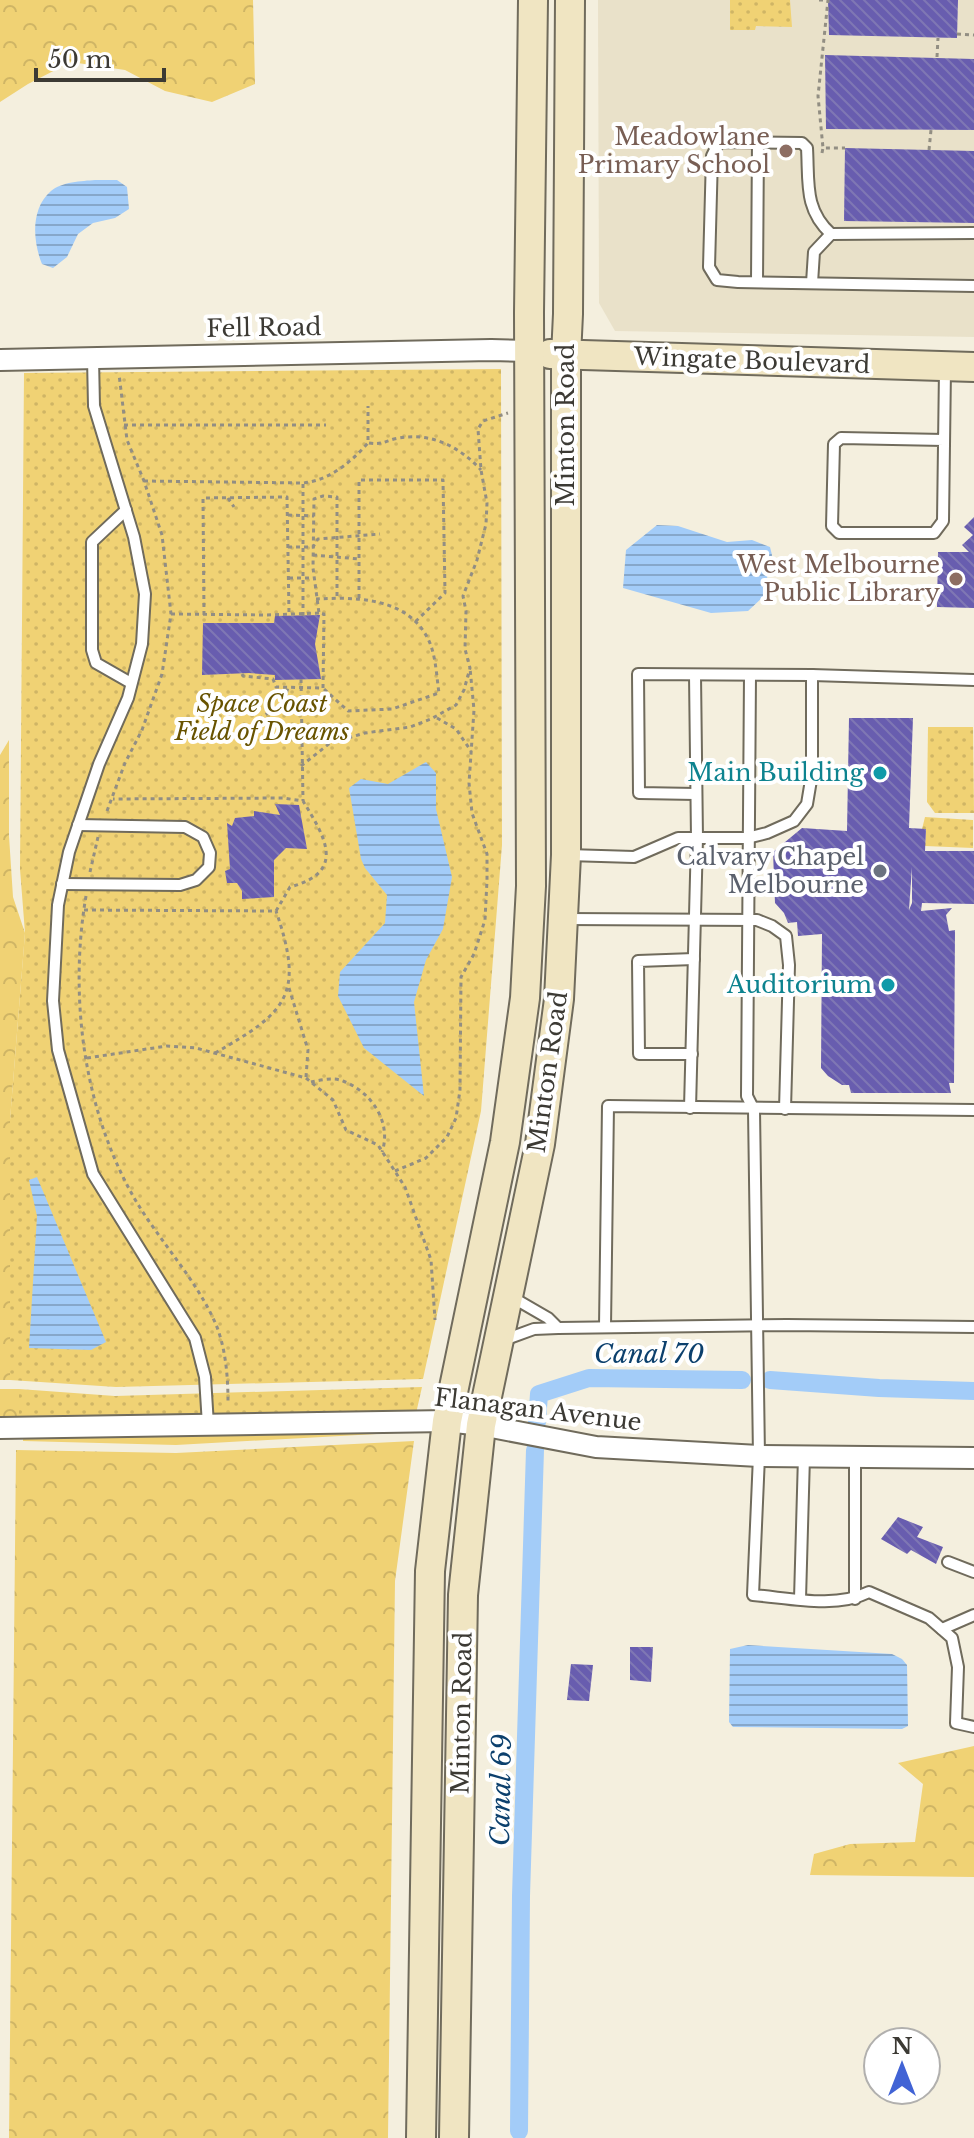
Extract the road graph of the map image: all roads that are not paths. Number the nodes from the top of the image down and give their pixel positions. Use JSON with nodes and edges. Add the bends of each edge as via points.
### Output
{"nodes":[{"id":1,"x":533,"y":0,"type":"edge"},
{"id":2,"x":570,"y":0,"type":"edge"},
{"id":3,"x":758,"y":141,"type":"junction"},
{"id":4,"x":974,"y":233,"type":"edge"},
{"id":5,"x":831,"y":234,"type":"junction"},
{"id":6,"x":757,"y":282,"type":"junction"},
{"id":7,"x":812,"y":283,"type":"junction"},
{"id":8,"x":974,"y":286,"type":"edge"},
{"id":9,"x":529,"y":351,"type":"junction"},
{"id":10,"x":566,"y":356,"type":"junction"},
{"id":11,"x":93,"y":358,"type":"junction"},
{"id":12,"x":0,"y":360,"type":"edge"},
{"id":13,"x":945,"y":367,"type":"junction"},
{"id":14,"x":974,"y":367,"type":"edge"},
{"id":15,"x":944,"y":440,"type":"junction"},
{"id":16,"x":126,"y":510,"type":"junction"},
{"id":17,"x":695,"y":675,"type":"junction"},
{"id":18,"x":750,"y":675,"type":"junction"},
{"id":19,"x":812,"y":675,"type":"junction"},
{"id":20,"x":974,"y":680,"type":"edge"},
{"id":21,"x":131,"y":683,"type":"junction"},
{"id":22,"x":696,"y":794,"type":"junction"},
{"id":23,"x":78,"y":825,"type":"junction"},
{"id":24,"x":697,"y":838,"type":"junction"},
{"id":25,"x":747,"y":838,"type":"junction"},
{"id":26,"x":566,"y":855,"type":"junction"},
{"id":27,"x":62,"y":884,"type":"junction"},
{"id":28,"x":531,"y":886,"type":"junction"},
{"id":29,"x":563,"y":919,"type":"junction"},
{"id":30,"x":695,"y":920,"type":"junction"},
{"id":31,"x":752,"y":920,"type":"junction"},
{"id":32,"x":694,"y":959,"type":"junction"},
{"id":33,"x":692,"y":1054,"type":"junction"},
{"id":34,"x":690,"y":1108,"type":"junction"},
{"id":35,"x":785,"y":1109,"type":"junction"},
{"id":36,"x":754,"y":1110,"type":"junction"},
{"id":37,"x":974,"y":1110,"type":"edge"},
{"id":38,"x":507,"y":1294,"type":"junction"},
{"id":39,"x":757,"y":1326,"type":"junction"},
{"id":40,"x":605,"y":1327,"type":"junction"},
{"id":41,"x":974,"y":1327,"type":"edge"},
{"id":42,"x":558,"y":1328,"type":"junction"},
{"id":43,"x":498,"y":1341,"type":"junction"},
{"id":44,"x":447,"y":1421,"type":"junction"},
{"id":45,"x":208,"y":1425,"type":"junction"},
{"id":46,"x":481,"y":1425,"type":"junction"},
{"id":47,"x":0,"y":1428,"type":"edge"},
{"id":48,"x":759,"y":1456,"type":"junction"},
{"id":49,"x":804,"y":1456,"type":"junction"},
{"id":50,"x":855,"y":1457,"type":"junction"},
{"id":51,"x":974,"y":1458,"type":"edge"},
{"id":52,"x":948,"y":1562,"type":"dead end"},
{"id":53,"x":974,"y":1572,"type":"edge"},
{"id":54,"x":800,"y":1599,"type":"junction"},
{"id":55,"x":855,"y":1599,"type":"junction"},
{"id":56,"x":974,"y":1615,"type":"edge"},
{"id":57,"x":942,"y":1629,"type":"junction"},
{"id":58,"x":974,"y":1727,"type":"edge"},
{"id":59,"x":421,"y":2138,"type":"edge"},
{"id":60,"x":454,"y":2138,"type":"edge"}],
"edges":[{"from":1,"to":9,"type":"main road","name":"Minton Road"},
{"from":2,"to":10,"type":"main road","name":"Minton Road"},
{"from":3,"to":5,"type":"lane","via":[[802,143],[807,148],[810,204],[817,221]]},
{"from":3,"to":6,"type":"lane"},
{"from":3,"to":6,"type":"lane","via":[[719,142],[712,156],[709,267],[717,280]]},
{"from":4,"to":5,"type":"lane"},
{"from":5,"to":7,"type":"lane","via":[[814,252]]},
{"from":6,"to":7,"type":"lane"},
{"from":7,"to":8,"type":"lane"},
{"from":9,"to":10,"type":"main road","name":"Wingate Boulevard"},
{"from":9,"to":11,"type":"street","name":"Fell Road"},
{"from":9,"to":28,"type":"main road","name":"Minton Road"},
{"from":10,"to":13,"type":"main road","name":"Wingate Boulevard"},
{"from":10,"to":26,"type":"main road","name":"Minton Road"},
{"from":11,"to":12,"type":"street","name":"Fell Road"},
{"from":11,"to":16,"type":"lane","via":[[94,406]]},
{"from":13,"to":14,"type":"main road","name":"Wingate Boulevard"},
{"from":13,"to":15,"type":"lane"},
{"from":15,"to":15,"type":"lane","via":[[943,521],[934,533],[839,533],[832,526],[834,444],[841,438]]},
{"from":16,"to":21,"type":"lane","via":[[145,594],[142,644]]},
{"from":16,"to":21,"type":"lane","via":[[92,542],[92,650],[96,663]]},
{"from":17,"to":18,"type":"lane"},
{"from":17,"to":22,"type":"lane"},
{"from":17,"to":22,"type":"lane","via":[[638,674],[639,793]]},
{"from":18,"to":19,"type":"lane"},
{"from":18,"to":25,"type":"lane"},
{"from":19,"to":20,"type":"lane"},
{"from":19,"to":25,"type":"lane","via":[[807,804],[794,821]]},
{"from":21,"to":23,"type":"lane"},
{"from":22,"to":24,"type":"lane"},
{"from":23,"to":27,"type":"lane"},
{"from":23,"to":27,"type":"lane","via":[[185,827],[203,837],[209,867],[196,880],[180,885]]},
{"from":24,"to":25,"type":"lane"},
{"from":24,"to":26,"type":"lane","via":[[678,838],[634,857]]},
{"from":24,"to":30,"type":"lane"},
{"from":25,"to":31,"type":"lane"},
{"from":26,"to":28,"type":"main road"},
{"from":26,"to":29,"type":"main road","name":"Minton Road"},
{"from":27,"to":45,"type":"lane","via":[[53,1001],[58,1050],[74,1111],[93,1174],[195,1338],[205,1377]]},
{"from":28,"to":29,"type":"main road"},
{"from":28,"to":44,"type":"main road","name":"Minton Road","via":[[525,998],[505,1142]]},
{"from":29,"to":30,"type":"lane"},
{"from":29,"to":38,"type":"main road","name":"Minton Road","via":[[559,999],[540,1144]]},
{"from":30,"to":31,"type":"lane"},
{"from":30,"to":32,"type":"lane"},
{"from":31,"to":35,"type":"lane","via":[[786,936]]},
{"from":31,"to":36,"type":"lane","via":[[747,1096]]},
{"from":32,"to":33,"type":"lane"},
{"from":32,"to":33,"type":"lane","via":[[638,961],[639,1054]]},
{"from":33,"to":34,"type":"lane"},
{"from":34,"to":36,"type":"lane"},
{"from":34,"to":40,"type":"lane","via":[[608,1106]]},
{"from":35,"to":36,"type":"lane"},
{"from":35,"to":37,"type":"lane"},
{"from":36,"to":39,"type":"lane"},
{"from":38,"to":42,"type":"lane"},
{"from":38,"to":43,"type":"main road","name":"Minton Road"},
{"from":39,"to":40,"type":"lane"},
{"from":39,"to":41,"type":"lane"},
{"from":39,"to":48,"type":"lane"},
{"from":40,"to":42,"type":"lane"},
{"from":42,"to":43,"type":"lane","via":[[534,1329]]},
{"from":43,"to":46,"type":"main road","name":"Minton Road"},
{"from":44,"to":45,"type":"street","name":"Flanagan Avenue"},
{"from":44,"to":46,"type":"street","name":"Flanagan Avenue"},
{"from":44,"to":59,"type":"main road","name":"Minton Road","via":[[430,1571]]},
{"from":45,"to":47,"type":"street","name":"Flanagan Avenue"},
{"from":46,"to":48,"type":"street","name":"Flanagan Avenue","via":[[596,1447]]},
{"from":46,"to":60,"type":"main road","name":"Minton Road","via":[[463,1595]]},
{"from":48,"to":49,"type":"street","name":"Flanagan Avenue"},
{"from":48,"to":54,"type":"lane","via":[[753,1595]]},
{"from":49,"to":50,"type":"street","name":"Flanagan Avenue"},
{"from":49,"to":54,"type":"lane"},
{"from":50,"to":51,"type":"street","name":"Flanagan Avenue"},
{"from":50,"to":55,"type":"lane"},
{"from":52,"to":53,"type":"lane"},
{"from":54,"to":55,"type":"lane"},
{"from":55,"to":57,"type":"lane","via":[[869,1592]]},
{"from":56,"to":57,"type":"lane"},
{"from":57,"to":58,"type":"lane","via":[[952,1638],[958,1667],[956,1723]]}]}
